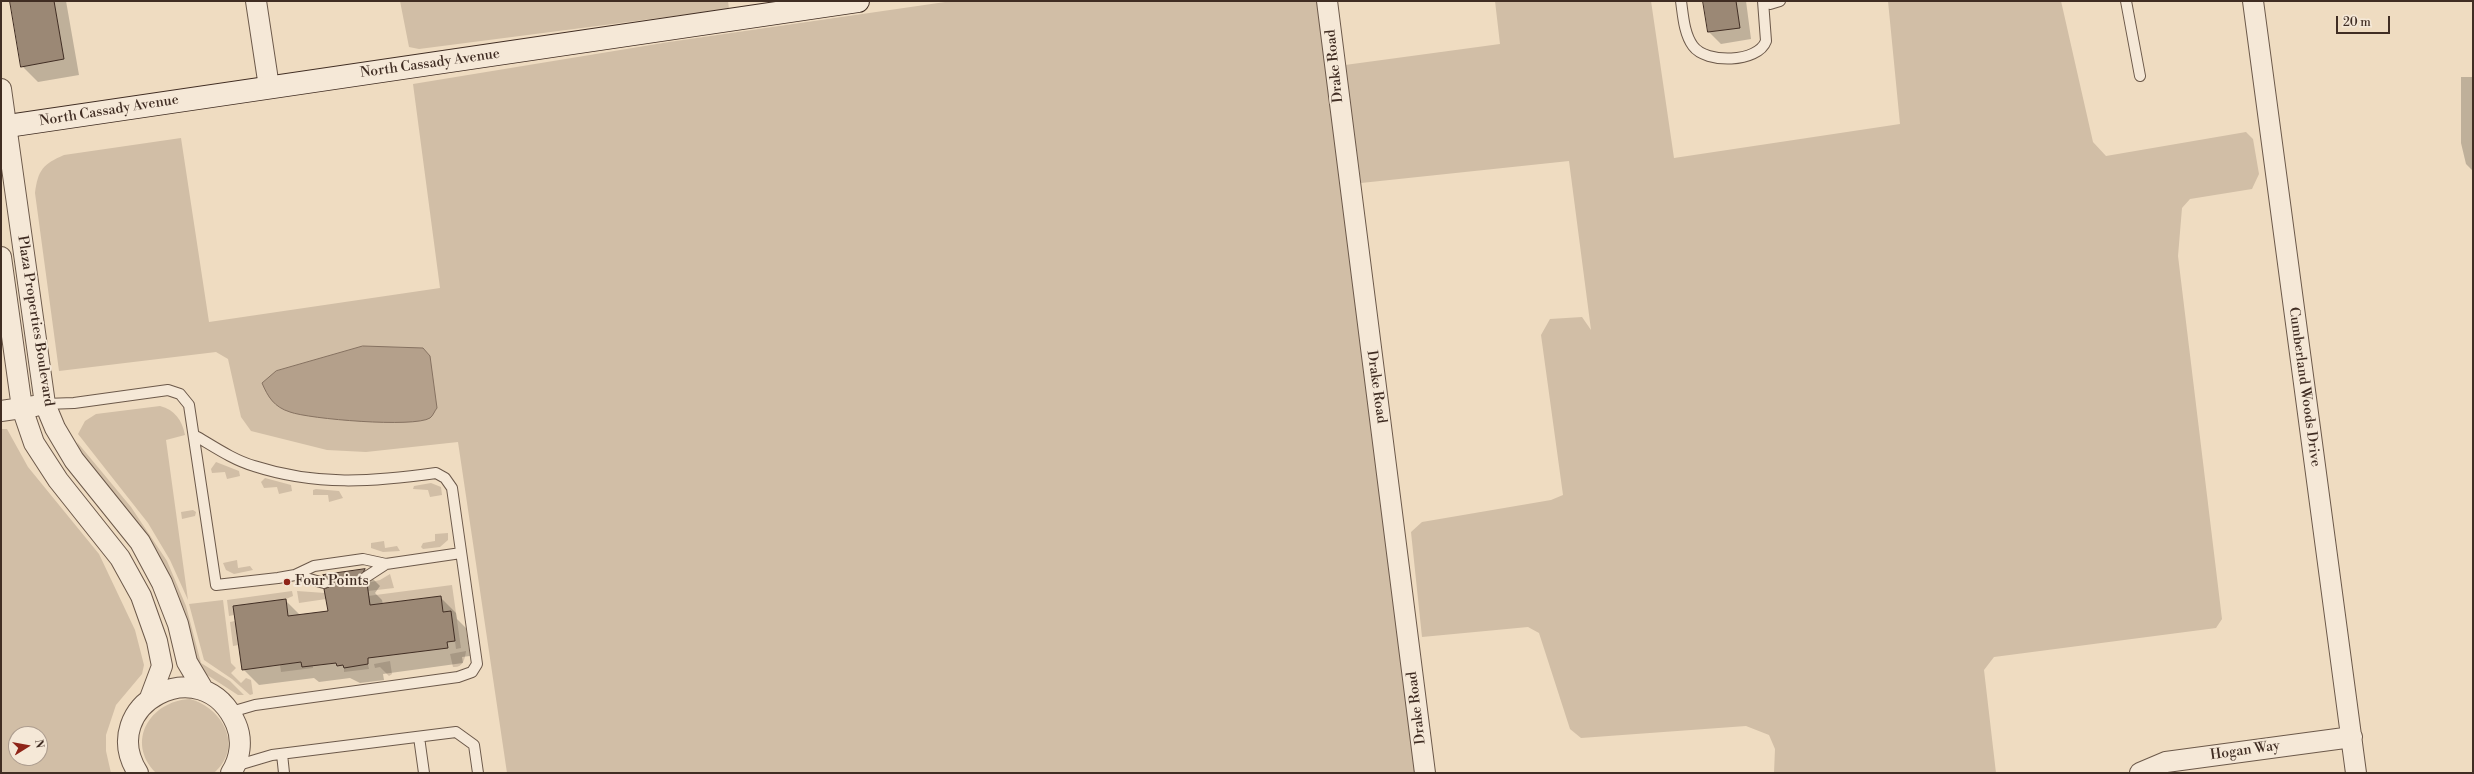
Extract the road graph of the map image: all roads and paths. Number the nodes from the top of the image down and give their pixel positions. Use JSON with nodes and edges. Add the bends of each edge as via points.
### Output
{"nodes":[{"id":1,"x":256,"y":1,"type":"edge"},
{"id":2,"x":858,"y":1,"type":"edge"},
{"id":3,"x":1327,"y":1,"type":"edge"},
{"id":4,"x":1681,"y":1,"type":"edge"},
{"id":5,"x":1763,"y":1,"type":"edge"},
{"id":6,"x":1780,"y":1,"type":"edge"},
{"id":7,"x":2126,"y":1,"type":"edge"},
{"id":8,"x":2252,"y":1,"type":"edge"},
{"id":9,"x":2140,"y":76,"type":"dead end"},
{"id":10,"x":269,"y":87,"type":"junction"},
{"id":11,"x":1,"y":89,"type":"edge"},
{"id":12,"x":4,"y":126,"type":"edge"},
{"id":13,"x":1,"y":257,"type":"edge"},
{"id":14,"x":45,"y":404,"type":"junction"},
{"id":15,"x":22,"y":408,"type":"junction"},
{"id":16,"x":1,"y":411,"type":"edge"},
{"id":17,"x":194,"y":435,"type":"junction"},
{"id":18,"x":461,"y":553,"type":"junction"},
{"id":19,"x":386,"y":564,"type":"junction"},
{"id":20,"x":295,"y":575,"type":"junction"},
{"id":21,"x":366,"y":577,"type":"dead end"},
{"id":22,"x":324,"y":583,"type":"dead end"},
{"id":23,"x":202,"y":689,"type":"junction"},
{"id":24,"x":150,"y":698,"type":"junction"},
{"id":25,"x":231,"y":712,"type":"junction"},
{"id":26,"x":419,"y":737,"type":"junction"},
{"id":27,"x":2352,"y":737,"type":"junction"},
{"id":28,"x":282,"y":754,"type":"junction"},
{"id":29,"x":233,"y":769,"type":"edge"},
{"id":30,"x":138,"y":773,"type":"edge"},
{"id":31,"x":284,"y":773,"type":"edge"},
{"id":32,"x":424,"y":773,"type":"edge"},
{"id":33,"x":478,"y":773,"type":"edge"},
{"id":34,"x":1425,"y":773,"type":"edge"},
{"id":35,"x":2140,"y":773,"type":"edge"},
{"id":36,"x":2356,"y":773,"type":"edge"}],
"edges":[{"from":1,"to":10,"type":"street"},
{"from":2,"to":10,"type":"main road","name":"North Cassady Avenue"},
{"from":3,"to":34,"type":"street","name":"Drake Road"},
{"from":4,"to":5,"type":"lane","via":[[1685,26],[1692,45],[1705,56],[1715,59],[1752,55],[1764,47],[1766,41]]},
{"from":5,"to":6,"type":"lane","via":[[1770,4]]},
{"from":7,"to":9,"type":"lane"},
{"from":8,"to":27,"type":"street","name":"Cumberland Woods Drive"},
{"from":10,"to":12,"type":"main road","name":"North Cassady Avenue"},
{"from":11,"to":12,"type":"street","name":"Plaza Properties Boulevard"},
{"from":12,"to":14,"type":"street","name":"Plaza Properties Boulevard"},
{"from":13,"to":15,"type":"street","name":"Plaza Properties Boulevard"},
{"from":14,"to":15,"type":"street"},
{"from":14,"to":17,"type":"lane","via":[[74,403],[168,390],[180,394],[189,405]]},
{"from":14,"to":23,"type":"street","name":"Plaza Properties Boulevard","via":[[55,428],[74,460],[140,542],[162,582],[178,624],[187,662]]},
{"from":15,"to":16,"type":"street"},
{"from":15,"to":24,"type":"street","name":"Plaza Properties Boulevard","via":[[34,443],[58,480],[120,558],[141,596],[157,642],[162,666]]},
{"from":17,"to":18,"type":"lane","via":[[216,449],[253,466],[302,478],[352,482],[436,473],[445,478],[452,488]]},
{"from":17,"to":20,"type":"lane","via":[[216,585]]},
{"from":18,"to":19,"type":"lane"},
{"from":18,"to":25,"type":"lane","via":[[477,664],[472,672],[458,677],[255,705]]},
{"from":19,"to":20,"type":"lane","via":[[363,560],[314,566]]},
{"from":19,"to":21,"type":"lane"},
{"from":20,"to":22,"type":"lane"},
{"from":23,"to":24,"type":"street","name":"Plaza Properties Boulevard","via":[[184,686],[166,689]]},
{"from":23,"to":25,"type":"street","name":"Plaza Properties Boulevard","via":[[219,698]]},
{"from":24,"to":30,"type":"street","name":"Plaza Properties Boulevard","via":[[138,711],[130,728],[128,747]]},
{"from":25,"to":29,"type":"street","name":"Plaza Properties Boulevard","via":[[239,729],[240,748]]},
{"from":26,"to":28,"type":"lane"},
{"from":26,"to":32,"type":"lane"},
{"from":26,"to":33,"type":"lane","via":[[456,732],[474,745]]},
{"from":27,"to":35,"type":"street","name":"Hogan Way","via":[[2166,762]]},
{"from":27,"to":36,"type":"street","name":"Cumberland Woods Drive"},
{"from":28,"to":29,"type":"lane"},
{"from":28,"to":31,"type":"lane"}]}
